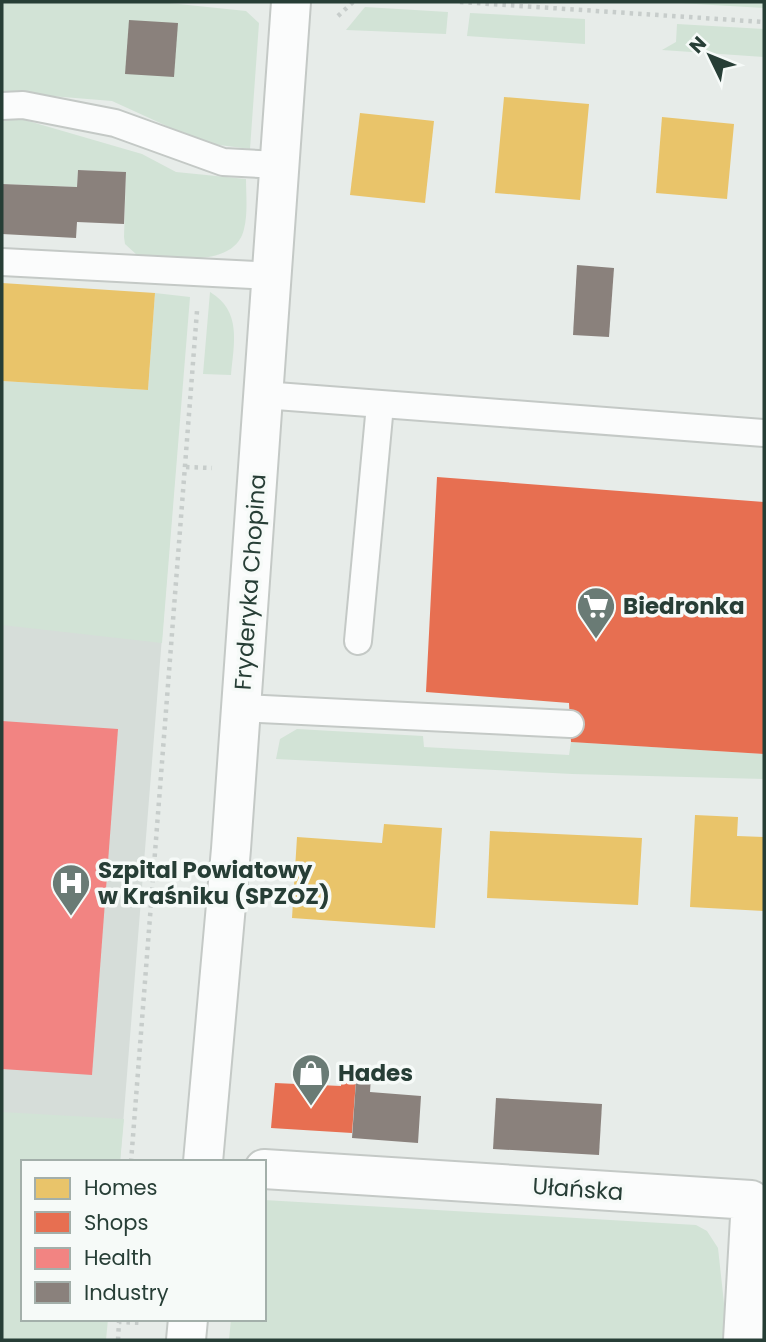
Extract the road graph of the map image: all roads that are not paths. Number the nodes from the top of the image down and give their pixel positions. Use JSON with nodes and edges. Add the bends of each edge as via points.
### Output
{"nodes":[{"id":1,"x":291,"y":2,"type":"edge"},
{"id":2,"x":2,"y":106,"type":"edge"},
{"id":3,"x":279,"y":165,"type":"junction"},
{"id":4,"x":2,"y":262,"type":"edge"},
{"id":5,"x":273,"y":276,"type":"junction"},
{"id":6,"x":262,"y":395,"type":"junction"},
{"id":7,"x":380,"y":405,"type":"junction"},
{"id":8,"x":764,"y":433,"type":"edge"},
{"id":9,"x":358,"y":641,"type":"dead end"},
{"id":10,"x":241,"y":708,"type":"junction"},
{"id":11,"x":570,"y":724,"type":"dead end"},
{"id":12,"x":203,"y":1160,"type":"edge"},
{"id":13,"x":266,"y":1169,"type":"edge"},
{"id":14,"x":188,"y":1321,"type":"edge"},
{"id":15,"x":186,"y":1340,"type":"edge"},
{"id":16,"x":743,"y":1340,"type":"edge"}],
"edges":[{"from":1,"to":3,"type":"street","name":"Fryderyka Chopina"},
{"from":2,"to":3,"type":"lane","via":[[23,105],[115,123],[223,162]]},
{"from":3,"to":5,"type":"street","name":"Fryderyka Chopina"},
{"from":4,"to":5,"type":"lane"},
{"from":5,"to":6,"type":"street","name":"Fryderyka Chopina"},
{"from":6,"to":7,"type":"lane"},
{"from":6,"to":10,"type":"street","name":"Fryderyka Chopina"},
{"from":7,"to":8,"type":"lane"},
{"from":7,"to":9,"type":"lane"},
{"from":10,"to":11,"type":"lane"},
{"from":10,"to":12,"type":"street","name":"Fryderyka Chopina"},
{"from":13,"to":16,"type":"street","name":"Ułańska","via":[[751,1200]]},
{"from":14,"to":15,"type":"street"}]}
